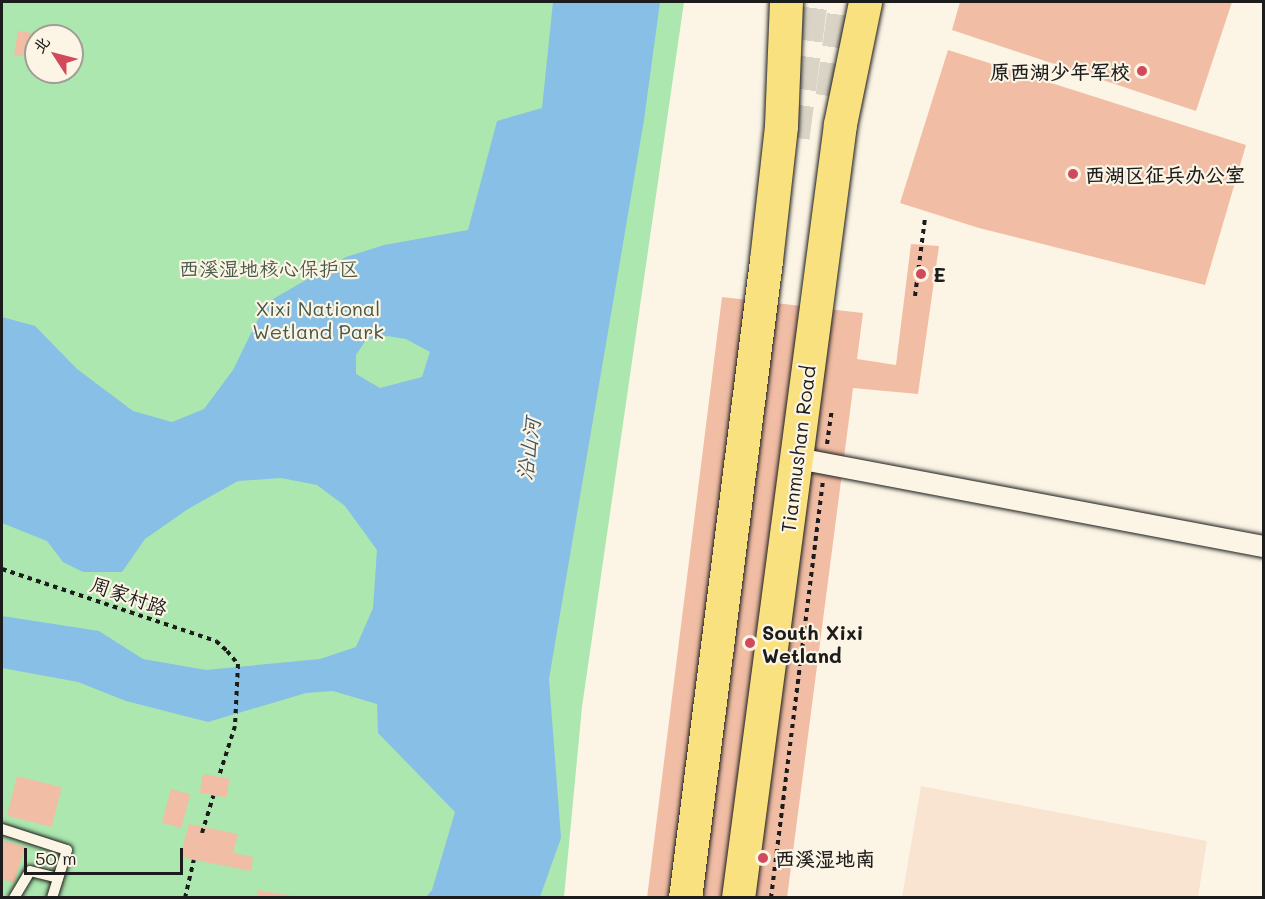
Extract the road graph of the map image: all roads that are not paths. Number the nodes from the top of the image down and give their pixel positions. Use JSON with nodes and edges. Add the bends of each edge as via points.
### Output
{"nodes":[{"id":1,"x":786,"y":2,"type":"edge"},
{"id":2,"x":865,"y":2,"type":"edge"},
{"id":3,"x":797,"y":458,"type":"junction"},
{"id":4,"x":1263,"y":546,"type":"edge"},
{"id":5,"x":2,"y":829,"type":"edge"},
{"id":6,"x":58,"y":878,"type":"junction"},
{"id":7,"x":14,"y":897,"type":"edge"},
{"id":8,"x":52,"y":897,"type":"edge"},
{"id":9,"x":685,"y":897,"type":"edge"},
{"id":10,"x":738,"y":897,"type":"edge"}],
"edges":[{"from":1,"to":9,"type":"main road","via":[[781,126],[766,260]]},
{"from":2,"to":3,"type":"main road","name":"Tianmushan Road","via":[[840,124]]},
{"from":3,"to":4,"type":"street"},
{"from":3,"to":10,"type":"main road","name":"Tianmushan Road"},
{"from":5,"to":6,"type":"lane","via":[[67,850]]},
{"from":6,"to":7,"type":"lane","via":[[30,871]]},
{"from":6,"to":8,"type":"lane"}]}
